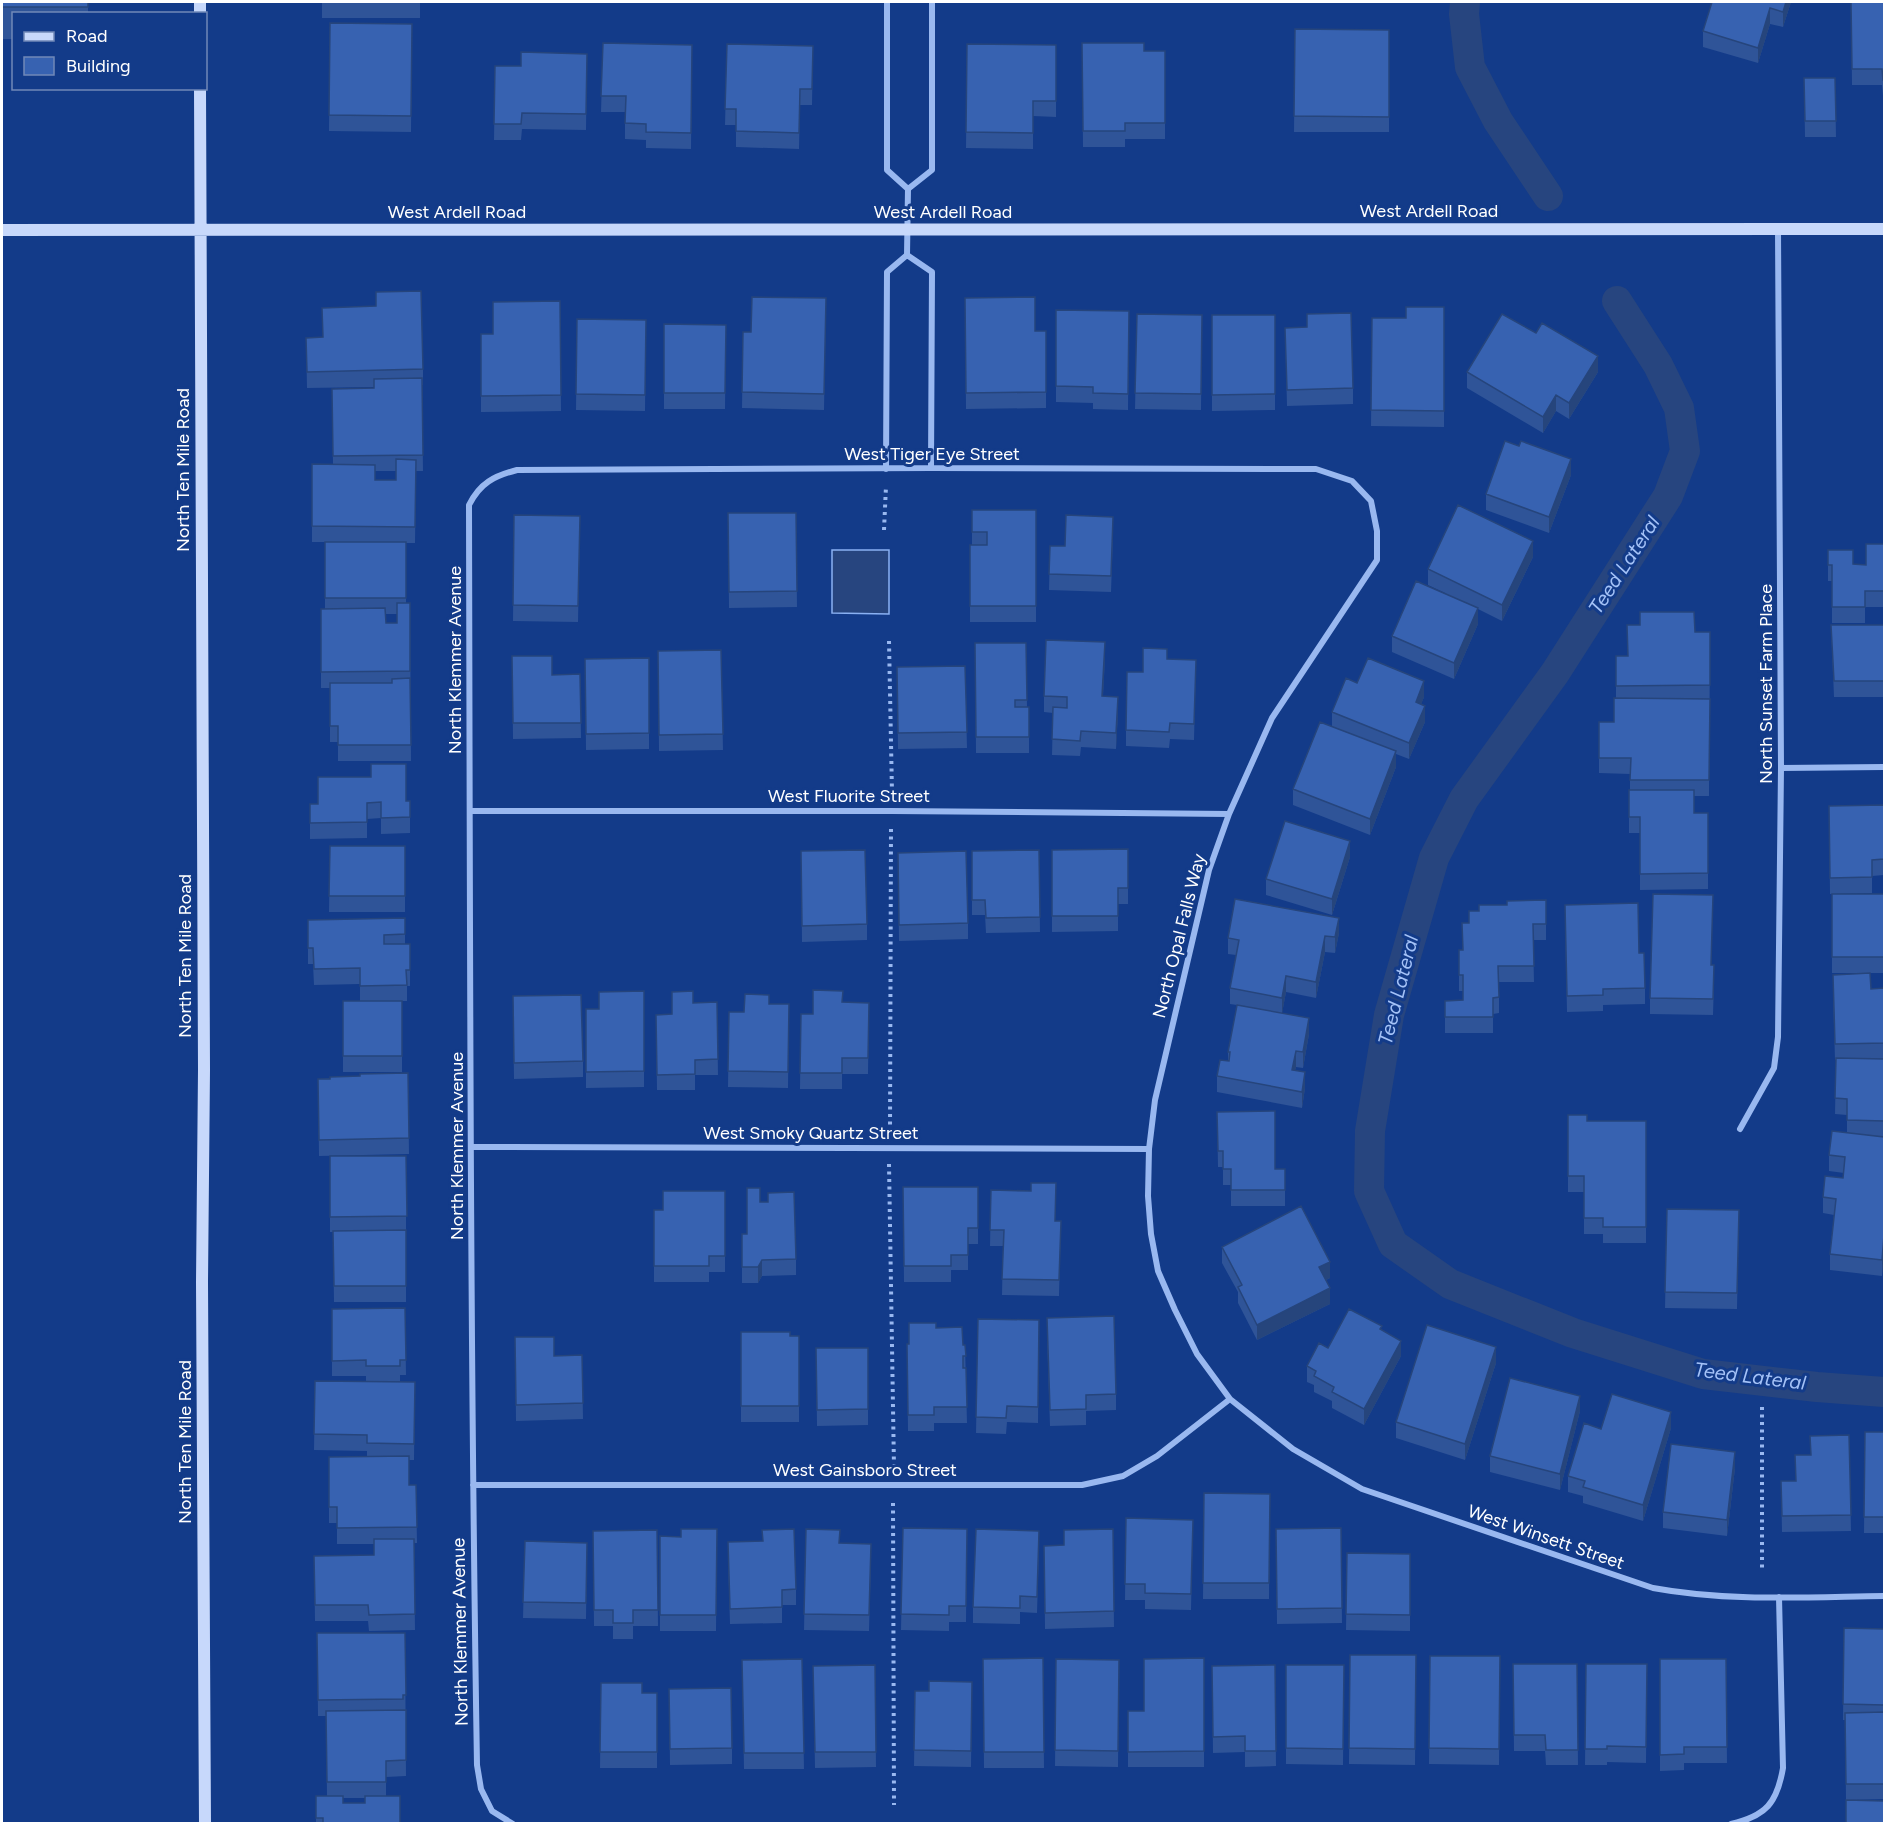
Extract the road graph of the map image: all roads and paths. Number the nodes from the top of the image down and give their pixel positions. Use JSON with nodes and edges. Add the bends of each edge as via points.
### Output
{"nodes":[{"id":1,"x":887,"y":2,"type":"edge"},
{"id":2,"x":932,"y":2,"type":"edge"},
{"id":3,"x":200,"y":90,"type":"edge"},
{"id":4,"x":908,"y":189,"type":"junction"},
{"id":5,"x":1778,"y":229,"type":"junction"},
{"id":6,"x":1884,"y":229,"type":"edge"},
{"id":7,"x":2,"y":230,"type":"edge"},
{"id":8,"x":200,"y":230,"type":"junction"},
{"id":9,"x":907,"y":230,"type":"junction"},
{"id":10,"x":907,"y":255,"type":"junction"},
{"id":11,"x":931,"y":468,"type":"junction"},
{"id":12,"x":886,"y":469,"type":"junction"},
{"id":13,"x":484,"y":483,"type":"joint"},
{"id":14,"x":1371,"y":501,"type":"joint"},
{"id":15,"x":884,"y":530,"type":"dead end"},
{"id":16,"x":889,"y":641,"type":"dead end"},
{"id":17,"x":1884,"y":767,"type":"edge"},
{"id":18,"x":1781,"y":768,"type":"junction"},
{"id":19,"x":470,"y":811,"type":"junction"},
{"id":20,"x":892,"y":811,"type":"junction"},
{"id":21,"x":1229,"y":814,"type":"junction"},
{"id":22,"x":1740,"y":1129,"type":"dead end"},
{"id":23,"x":473,"y":1147,"type":"junction"},
{"id":24,"x":890,"y":1148,"type":"junction"},
{"id":25,"x":1149,"y":1149,"type":"junction"},
{"id":26,"x":1230,"y":1399,"type":"junction"},
{"id":27,"x":1762,"y":1407,"type":"dead end"},
{"id":28,"x":473,"y":1485,"type":"junction"},
{"id":29,"x":894,"y":1485,"type":"junction"},
{"id":30,"x":1762,"y":1570,"type":"dead end"},
{"id":31,"x":1884,"y":1596,"type":"edge"},
{"id":32,"x":1779,"y":1597,"type":"junction"},
{"id":33,"x":894,"y":1805,"type":"dead end"},
{"id":34,"x":205,"y":1824,"type":"edge"},
{"id":35,"x":513,"y":1824,"type":"edge"},
{"id":36,"x":1731,"y":1824,"type":"edge"}],
"edges":[{"from":1,"to":4,"type":"street","via":[[887,170]]},
{"from":2,"to":4,"type":"street","via":[[932,170]]},
{"from":3,"to":8,"type":"street","name":"North Ten Mile Road"},
{"from":4,"to":9,"type":"street"},
{"from":5,"to":6,"type":"street","name":"West Ardell Road"},
{"from":5,"to":9,"type":"street","name":"West Ardell Road"},
{"from":5,"to":18,"type":"street","name":"North Sunset Farm Place"},
{"from":7,"to":8,"type":"street","name":"West Ardell Road"},
{"from":8,"to":9,"type":"street","name":"West Ardell Road"},
{"from":8,"to":34,"type":"street","name":"North Ten Mile Road"},
{"from":9,"to":10,"type":"street"},
{"from":10,"to":11,"type":"street","via":[[932,272]]},
{"from":10,"to":12,"type":"street","via":[[887,272]]},
{"from":11,"to":12,"type":"street","name":"West Tiger Eye Street"},
{"from":11,"to":14,"type":"street","name":"West Tiger Eye Street","via":[[1316,469],[1352,481]]},
{"from":12,"to":13,"type":"street","name":"West Tiger Eye Street","via":[[516,470]]},
{"from":12,"to":15,"type":"path"},
{"from":13,"to":19,"type":"street","name":"North Klemmer Avenue","via":[[470,504]]},
{"from":14,"to":21,"type":"street","name":"North Opal Falls Way","via":[[1377,560],[1272,718]]},
{"from":16,"to":20,"type":"path"},
{"from":17,"to":18,"type":"street"},
{"from":18,"to":22,"type":"street","name":"North Sunset Farm Place","via":[[1778,1038],[1774,1068]]},
{"from":19,"to":20,"type":"street","name":"West Fluorite Street"},
{"from":19,"to":23,"type":"street","name":"North Klemmer Avenue"},
{"from":20,"to":21,"type":"street","name":"West Fluorite Street"},
{"from":20,"to":24,"type":"path"},
{"from":21,"to":25,"type":"street","name":"North Opal Falls Way","via":[[1209,870],[1155,1100]]},
{"from":23,"to":24,"type":"street","name":"West Smoky Quartz Street"},
{"from":23,"to":28,"type":"street","name":"North Klemmer Avenue"},
{"from":24,"to":25,"type":"street","name":"West Smoky Quartz Street"},
{"from":24,"to":29,"type":"path"},
{"from":25,"to":26,"type":"street","name":"North Opal Falls Way","via":[[1149,1215],[1158,1271],[1197,1354]]},
{"from":26,"to":29,"type":"street","name":"West Gainsboro Street","via":[[1157,1456],[1123,1476],[1082,1485]]},
{"from":26,"to":32,"type":"street","name":"West Winsett Street","via":[[1293,1449],[1362,1489],[1653,1588]]},
{"from":27,"to":30,"type":"path"},
{"from":28,"to":29,"type":"street","name":"West Gainsboro Street"},
{"from":28,"to":35,"type":"street","name":"North Klemmer Avenue","via":[[477,1764],[481,1789],[492,1811]]},
{"from":29,"to":33,"type":"path"},
{"from":31,"to":32,"type":"street","name":"West Winsett Street"},
{"from":32,"to":36,"type":"street","via":[[1783,1768],[1779,1790],[1768,1807],[1750,1820]]}]}
